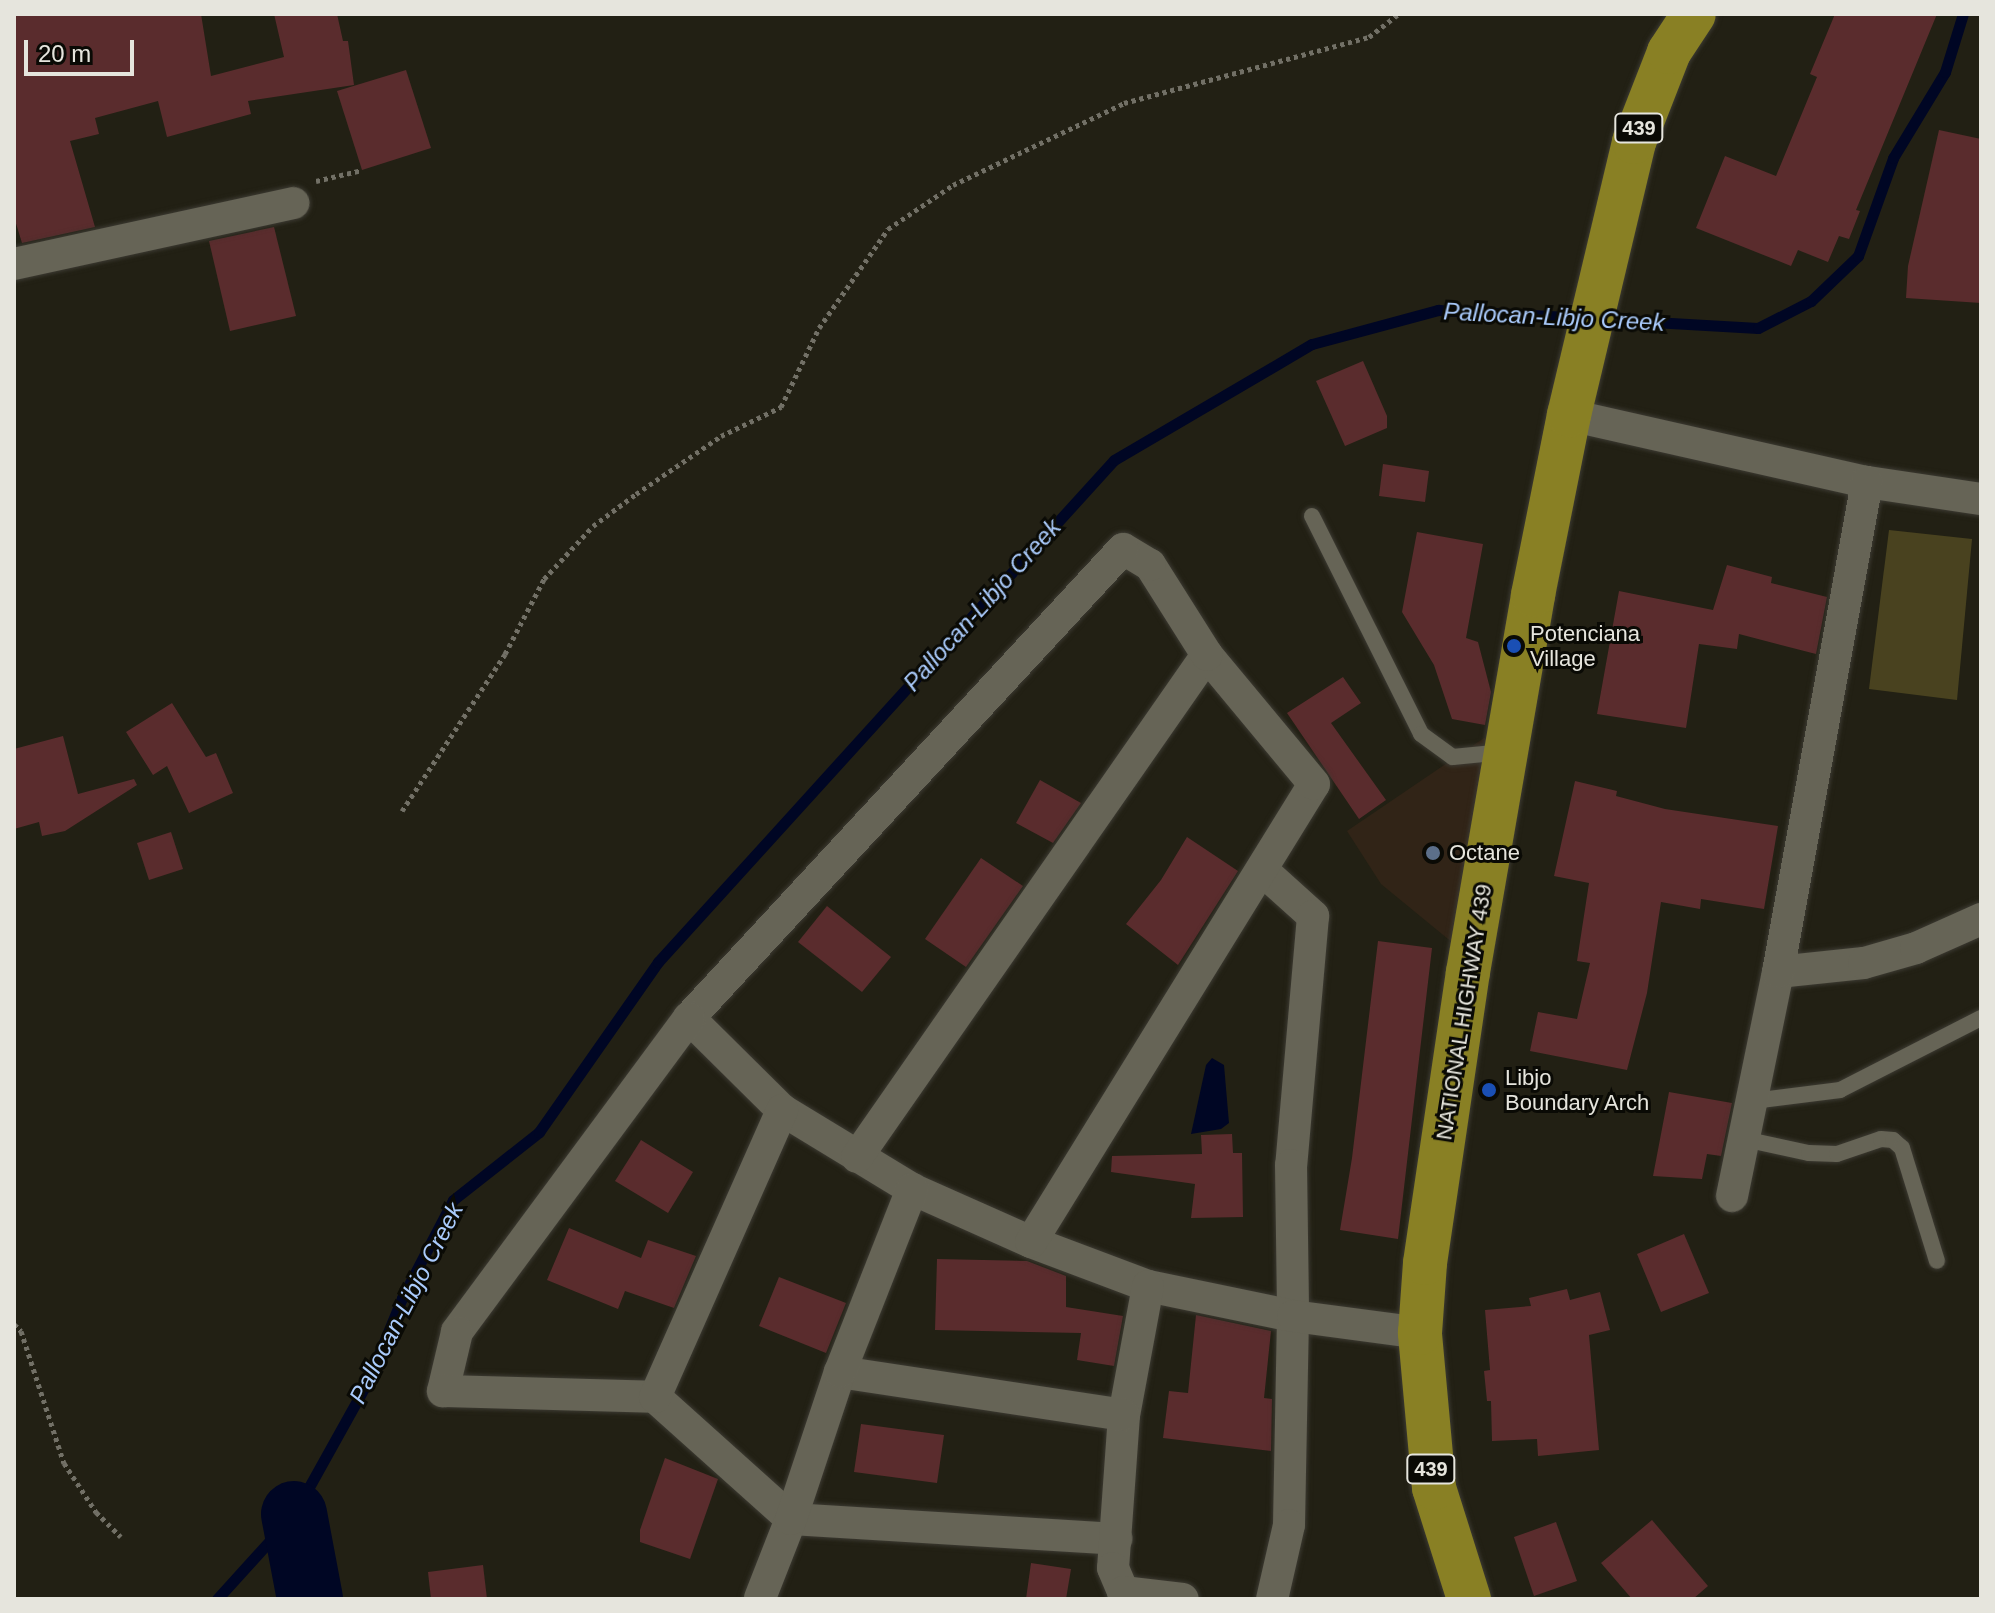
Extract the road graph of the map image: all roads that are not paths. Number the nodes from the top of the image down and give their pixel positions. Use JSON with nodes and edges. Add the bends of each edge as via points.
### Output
{"nodes":[{"id":1,"x":1694,"y":14,"type":"edge"},
{"id":2,"x":293,"y":203,"type":"dead end"},
{"id":3,"x":14,"y":264,"type":"edge"},
{"id":4,"x":1574,"y":395,"type":"junction"},
{"id":5,"x":1867,"y":482,"type":"junction"},
{"id":6,"x":1981,"y":499,"type":"edge"},
{"id":7,"x":1312,"y":516,"type":"dead end"},
{"id":8,"x":1207,"y":655,"type":"junction"},
{"id":9,"x":1508,"y":752,"type":"junction"},
{"id":10,"x":1262,"y":870,"type":"junction"},
{"id":11,"x":1981,"y":919,"type":"edge"},
{"id":12,"x":1778,"y":972,"type":"junction"},
{"id":13,"x":689,"y":1018,"type":"junction"},
{"id":14,"x":1981,"y":1018,"type":"edge"},
{"id":15,"x":1753,"y":1101,"type":"junction"},
{"id":16,"x":782,"y":1110,"type":"junction"},
{"id":17,"x":1744,"y":1139,"type":"junction"},
{"id":18,"x":857,"y":1157,"type":"junction"},
{"id":19,"x":912,"y":1189,"type":"junction"},
{"id":20,"x":1732,"y":1196,"type":"dead end"},
{"id":21,"x":1031,"y":1242,"type":"junction"},
{"id":22,"x":1937,"y":1261,"type":"dead end"},
{"id":23,"x":1148,"y":1286,"type":"junction"},
{"id":24,"x":1293,"y":1316,"type":"junction"},
{"id":25,"x":1420,"y":1333,"type":"junction"},
{"id":26,"x":840,"y":1372,"type":"junction"},
{"id":27,"x":655,"y":1397,"type":"junction"},
{"id":28,"x":1124,"y":1415,"type":"junction"},
{"id":29,"x":791,"y":1519,"type":"junction"},
{"id":30,"x":1116,"y":1539,"type":"junction"},
{"id":31,"x":760,"y":1598,"type":"edge"},
{"id":32,"x":1183,"y":1599,"type":"edge"},
{"id":33,"x":1272,"y":1599,"type":"edge"},
{"id":34,"x":1469,"y":1599,"type":"edge"}],
"edges":[{"from":1,"to":4,"type":"main road","name":"NATIONAL HIGHWAY 439","number":"439","via":[[1669,52],[1634,142]]},
{"from":2,"to":3,"type":"street"},
{"from":4,"to":5,"type":"street"},
{"from":4,"to":9,"type":"main road","name":"NATIONAL HIGHWAY 439","number":"439"},
{"from":5,"to":6,"type":"street"},
{"from":5,"to":12,"type":"street"},
{"from":7,"to":9,"type":"lane","via":[[1421,734],[1453,757]]},
{"from":8,"to":10,"type":"street","via":[[1314,784]]},
{"from":8,"to":13,"type":"street","via":[[1150,565],[1123,549]]},
{"from":8,"to":18,"type":"street"},
{"from":9,"to":25,"type":"main road","name":"NATIONAL HIGHWAY 439","number":"439","via":[[1468,972],[1425,1263]]},
{"from":10,"to":21,"type":"street"},
{"from":10,"to":24,"type":"street","via":[[1313,916],[1291,1165]]},
{"from":11,"to":12,"type":"street","via":[[1916,948],[1864,963]]},
{"from":12,"to":15,"type":"street"},
{"from":13,"to":16,"type":"street"},
{"from":13,"to":27,"type":"street","via":[[457,1332],[443,1391]]},
{"from":14,"to":15,"type":"lane","via":[[1840,1090]]},
{"from":15,"to":17,"type":"street"},
{"from":16,"to":18,"type":"street"},
{"from":16,"to":27,"type":"street"},
{"from":17,"to":20,"type":"street"},
{"from":17,"to":22,"type":"lane","via":[[1837,1154],[1893,1140],[1902,1148]]},
{"from":18,"to":19,"type":"street"},
{"from":19,"to":21,"type":"street"},
{"from":19,"to":26,"type":"street"},
{"from":21,"to":23,"type":"street"},
{"from":23,"to":24,"type":"street"},
{"from":23,"to":28,"type":"street"},
{"from":24,"to":25,"type":"street"},
{"from":24,"to":33,"type":"street","via":[[1289,1525]]},
{"from":25,"to":34,"type":"main road","name":"NATIONAL HIGHWAY 439","number":"439","via":[[1434,1488]]},
{"from":26,"to":28,"type":"street"},
{"from":26,"to":29,"type":"street"},
{"from":27,"to":29,"type":"street"},
{"from":28,"to":30,"type":"street"},
{"from":29,"to":30,"type":"street"},
{"from":29,"to":31,"type":"street"},
{"from":30,"to":32,"type":"street","via":[[1113,1568],[1123,1592]]}]}
